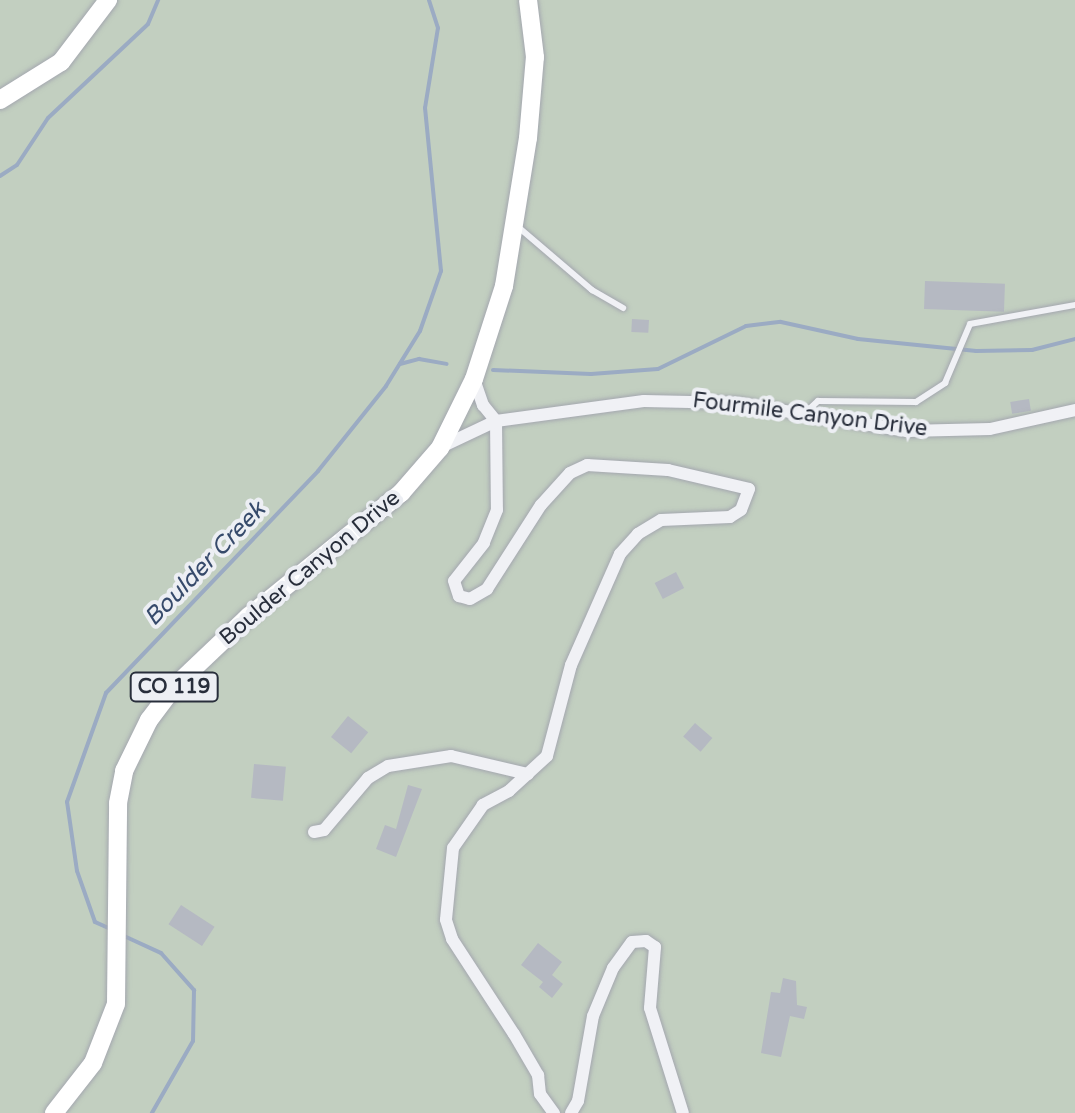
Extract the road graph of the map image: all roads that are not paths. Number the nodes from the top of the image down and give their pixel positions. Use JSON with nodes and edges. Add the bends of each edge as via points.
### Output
{"nodes":[{"id":1,"x":108,"y":0,"type":"edge"},
{"id":2,"x":528,"y":0,"type":"edge"},
{"id":3,"x":0,"y":100,"type":"edge"},
{"id":4,"x":514,"y":224,"type":"junction"},
{"id":5,"x":1075,"y":305,"type":"edge"},
{"id":6,"x":623,"y":308,"type":"dead end"},
{"id":7,"x":474,"y":379,"type":"junction"},
{"id":8,"x":1075,"y":410,"type":"edge"},
{"id":9,"x":803,"y":415,"type":"junction"},
{"id":10,"x":496,"y":421,"type":"junction"},
{"id":11,"x":440,"y":448,"type":"junction"},
{"id":12,"x":528,"y":774,"type":"junction"},
{"id":13,"x":314,"y":832,"type":"dead end"},
{"id":14,"x":54,"y":1113,"type":"edge"},
{"id":15,"x":554,"y":1113,"type":"edge"},
{"id":16,"x":571,"y":1113,"type":"edge"},
{"id":17,"x":683,"y":1113,"type":"edge"}],
"edges":[{"from":1,"to":3,"type":"main road","via":[[61,62]]},
{"from":2,"to":4,"type":"main road","name":"Boulder Canyon Drive","number":"CO 119","via":[[535,57]]},
{"from":4,"to":6,"type":"lane","via":[[592,290]]},
{"from":4,"to":7,"type":"main road","name":"Boulder Canyon Drive","number":"CO 119","via":[[504,286]]},
{"from":5,"to":9,"type":"lane","via":[[976,321],[939,389],[916,402],[818,401]]},
{"from":7,"to":10,"type":"street","via":[[483,405]]},
{"from":7,"to":11,"type":"main road","name":"Boulder Canyon Drive","number":"CO 119"},
{"from":8,"to":9,"type":"street","name":"Fourmile Canyon Drive","via":[[968,430],[907,431]]},
{"from":9,"to":10,"type":"street","name":"Fourmile Canyon Drive","via":[[685,400]]},
{"from":10,"to":11,"type":"street","name":"Fourmile Canyon Drive"},
{"from":10,"to":12,"type":"street","via":[[497,510],[484,543],[454,581],[459,596],[470,599],[487,589],[541,505],[570,473],[587,465],[668,470],[749,489],[741,510],[730,517],[661,520],[620,554],[571,665],[547,756]]},
{"from":11,"to":14,"type":"main road","name":"Boulder Canyon Drive","number":"CO 119","via":[[380,514],[201,660],[149,720],[124,771],[118,803],[119,978],[107,1032],[93,1063]]},
{"from":12,"to":13,"type":"street","via":[[451,756],[388,766],[368,778],[324,830]]},
{"from":12,"to":15,"type":"street","via":[[483,805],[457,837],[446,920],[465,965],[514,1034]]},
{"from":16,"to":17,"type":"street","via":[[578,1101],[593,1016],[613,968],[632,942],[646,941],[655,947],[650,1008]]}]}
